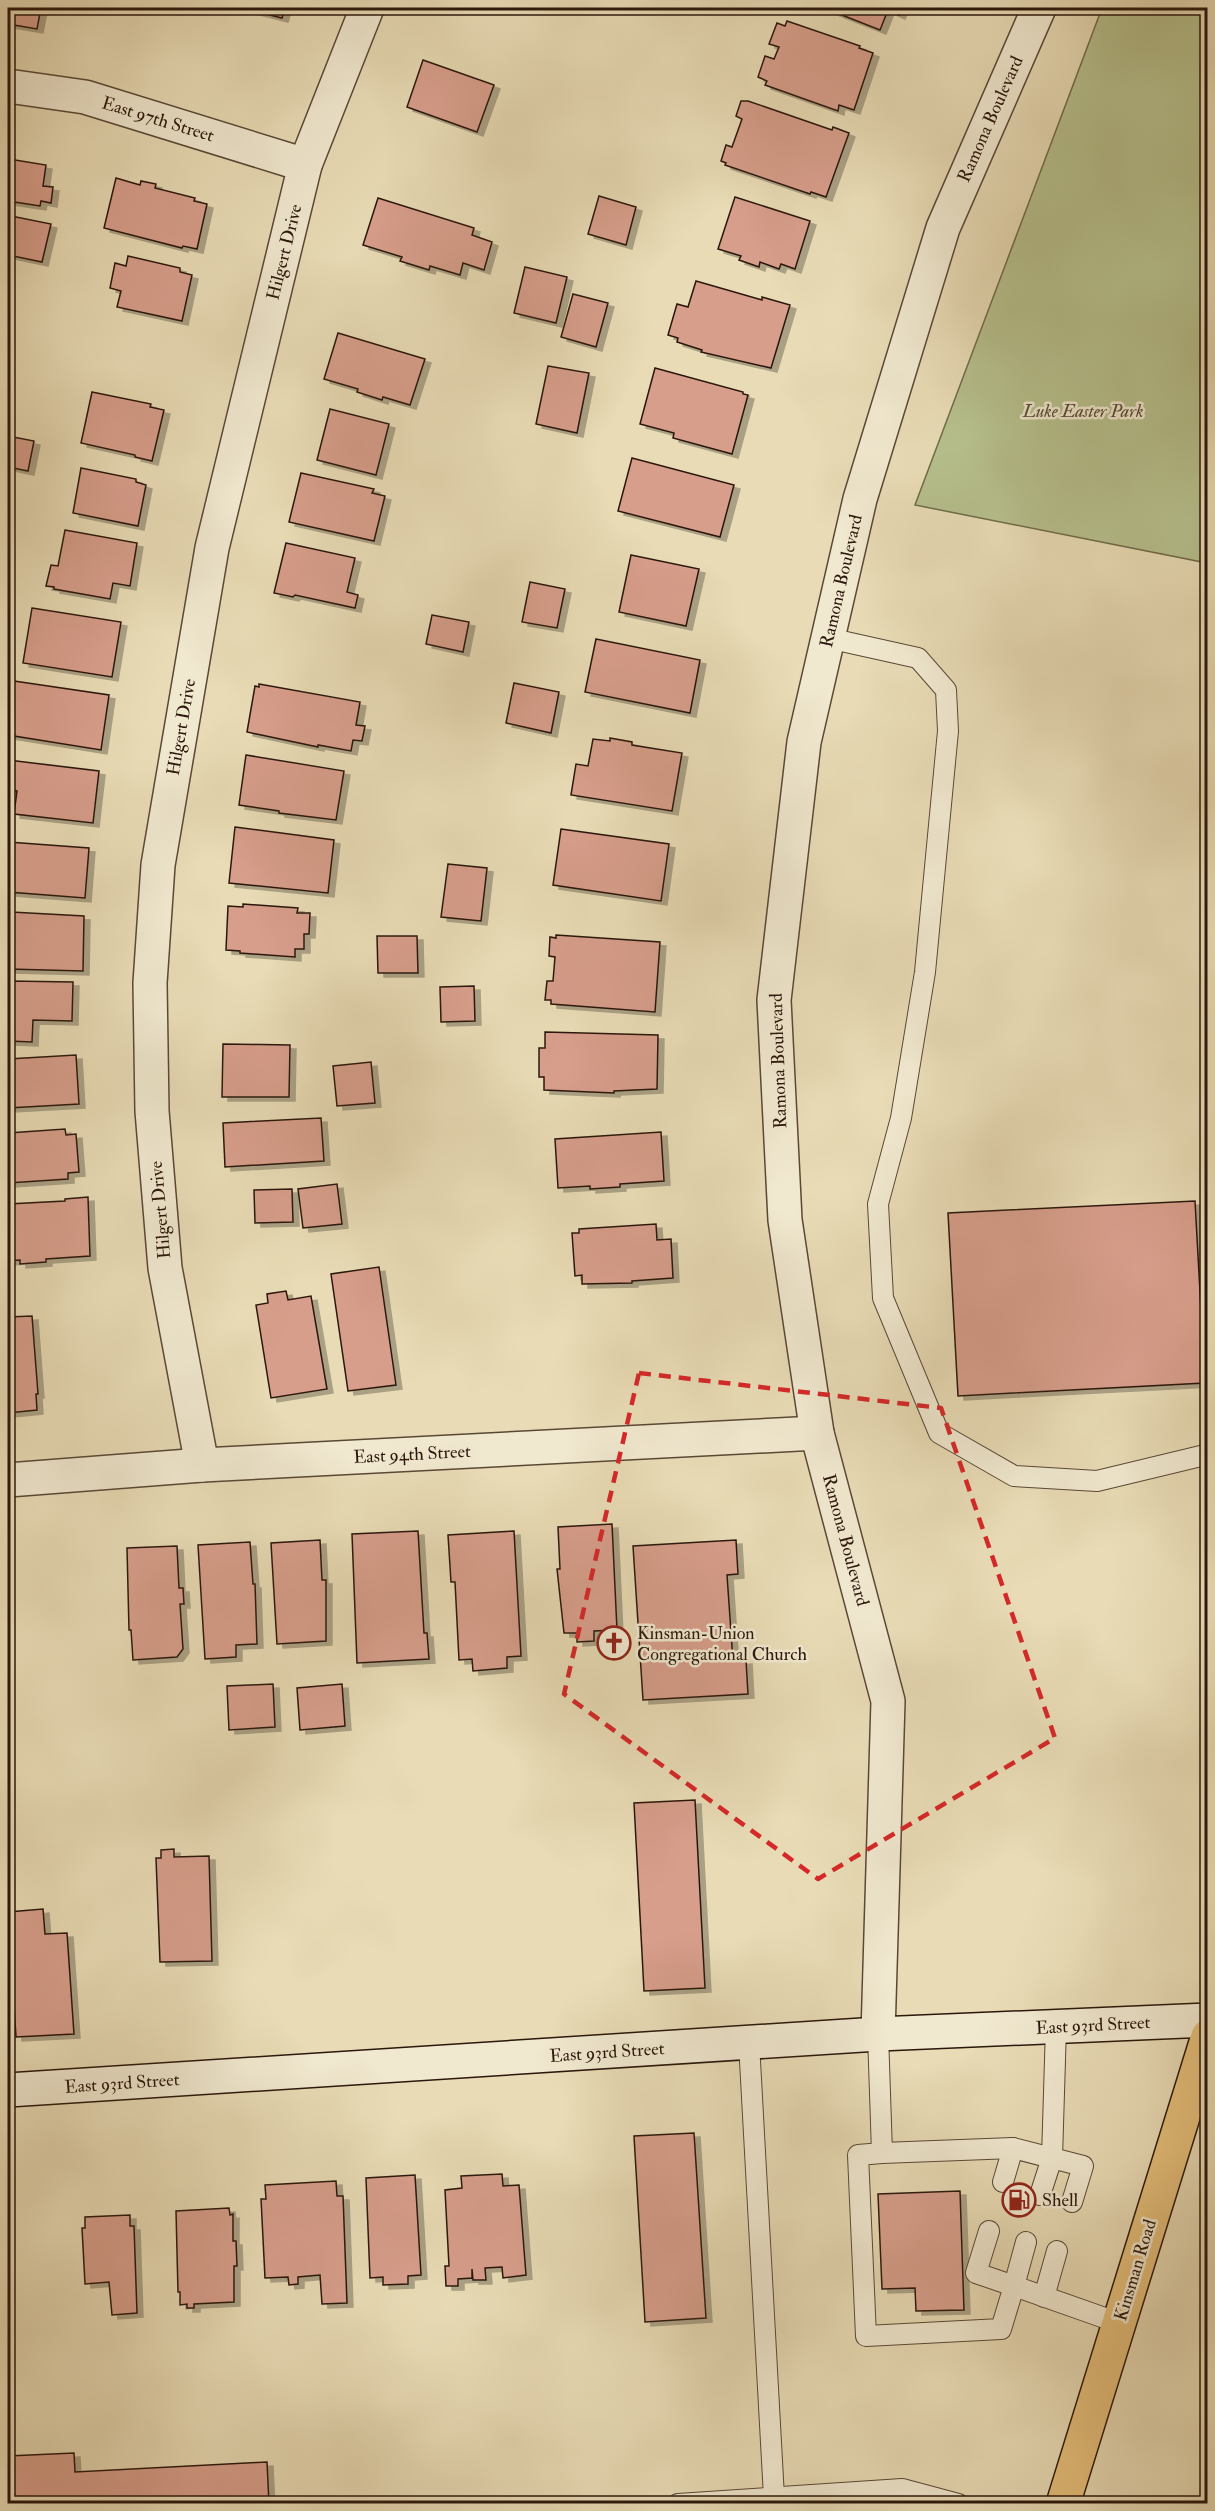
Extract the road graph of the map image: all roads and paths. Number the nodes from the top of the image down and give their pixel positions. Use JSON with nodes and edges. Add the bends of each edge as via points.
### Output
{"nodes":[{"id":1,"x":367,"y":8,"type":"edge"},
{"id":2,"x":1039,"y":8,"type":"edge"},
{"id":3,"x":8,"y":86,"type":"edge"},
{"id":4,"x":305,"y":165,"type":"junction"},
{"id":5,"x":828,"y":638,"type":"junction"},
{"id":6,"x":817,"y":1433,"type":"junction"},
{"id":7,"x":1208,"y":1452,"type":"edge"},
{"id":8,"x":202,"y":1465,"type":"junction"},
{"id":9,"x":8,"y":1480,"type":"edge"},
{"id":10,"x":1208,"y":2020,"type":"edge"},
{"id":11,"x":1056,"y":2026,"type":"junction"},
{"id":12,"x":878,"y":2034,"type":"junction"},
{"id":13,"x":1208,"y":2036,"type":"edge"},
{"id":14,"x":749,"y":2043,"type":"junction"},
{"id":15,"x":8,"y":2090,"type":"edge"},
{"id":16,"x":1013,"y":2148,"type":"junction"},
{"id":17,"x":882,"y":2153,"type":"junction"},
{"id":18,"x":1052,"y":2158,"type":"junction"},
{"id":19,"x":1003,"y":2182,"type":"dead end"},
{"id":20,"x":1040,"y":2195,"type":"dead end"},
{"id":21,"x":1072,"y":2202,"type":"dead end"},
{"id":22,"x":989,"y":2231,"type":"dead end"},
{"id":23,"x":1026,"y":2242,"type":"dead end"},
{"id":24,"x":1057,"y":2251,"type":"dead end"},
{"id":25,"x":1014,"y":2286,"type":"junction"},
{"id":26,"x":1044,"y":2297,"type":"junction"},
{"id":27,"x":1119,"y":2323,"type":"junction"},
{"id":28,"x":907,"y":2496,"type":"edge"},
{"id":29,"x":774,"y":2497,"type":"junction"},
{"id":30,"x":678,"y":2504,"type":"edge"},
{"id":31,"x":958,"y":2504,"type":"edge"},
{"id":32,"x":1063,"y":2504,"type":"edge"}],
"edges":[{"from":1,"to":4,"type":"street","name":"Hilgert Drive"},
{"from":2,"to":5,"type":"street","name":"Ramona Boulevard","via":[[943,228],[860,498]]},
{"from":3,"to":4,"type":"street","name":"East 97th Street","via":[[85,97]]},
{"from":4,"to":8,"type":"street","name":"Hilgert Drive","via":[[212,548],[158,865],[150,983],[152,1112],[165,1268]]},
{"from":5,"to":6,"type":"street","name":"Ramona Boulevard","via":[[804,742],[774,1000],[785,1221]]},
{"from":5,"to":7,"type":"lane","via":[[918,658],[946,690],[948,731],[925,972],[901,1118],[878,1204],[883,1299],[939,1433],[1014,1476],[1097,1480]]},
{"from":6,"to":8,"type":"street","name":"East 94th Street"},
{"from":6,"to":12,"type":"street","name":"Ramona Boulevard","via":[[888,1701]]},
{"from":8,"to":9,"type":"street","name":"East 94th Street"},
{"from":10,"to":11,"type":"street","name":"East 93rd Street"},
{"from":11,"to":12,"type":"street","name":"East 93rd Street"},
{"from":11,"to":18,"type":"lane"},
{"from":12,"to":14,"type":"street","name":"East 93rd Street"},
{"from":12,"to":17,"type":"lane"},
{"from":13,"to":27,"type":"main road","name":"Kinsman Road"},
{"from":14,"to":15,"type":"street","name":"East 93rd Street"},
{"from":14,"to":29,"type":"lane"},
{"from":16,"to":17,"type":"lane"},
{"from":16,"to":18,"type":"lane"},
{"from":16,"to":19,"type":"lane"},
{"from":17,"to":25,"type":"lane","via":[[858,2155],[866,2336],[1001,2329]]},
{"from":18,"to":20,"type":"lane"},
{"from":18,"to":21,"type":"lane","via":[[1083,2166]]},
{"from":22,"to":25,"type":"lane","via":[[976,2273]]},
{"from":23,"to":25,"type":"lane"},
{"from":24,"to":26,"type":"lane"},
{"from":25,"to":26,"type":"lane"},
{"from":26,"to":27,"type":"lane"},
{"from":27,"to":32,"type":"main road","name":"Kinsman Road"},
{"from":28,"to":29,"type":"lane"},
{"from":28,"to":31,"type":"lane"},
{"from":29,"to":30,"type":"lane"}]}
